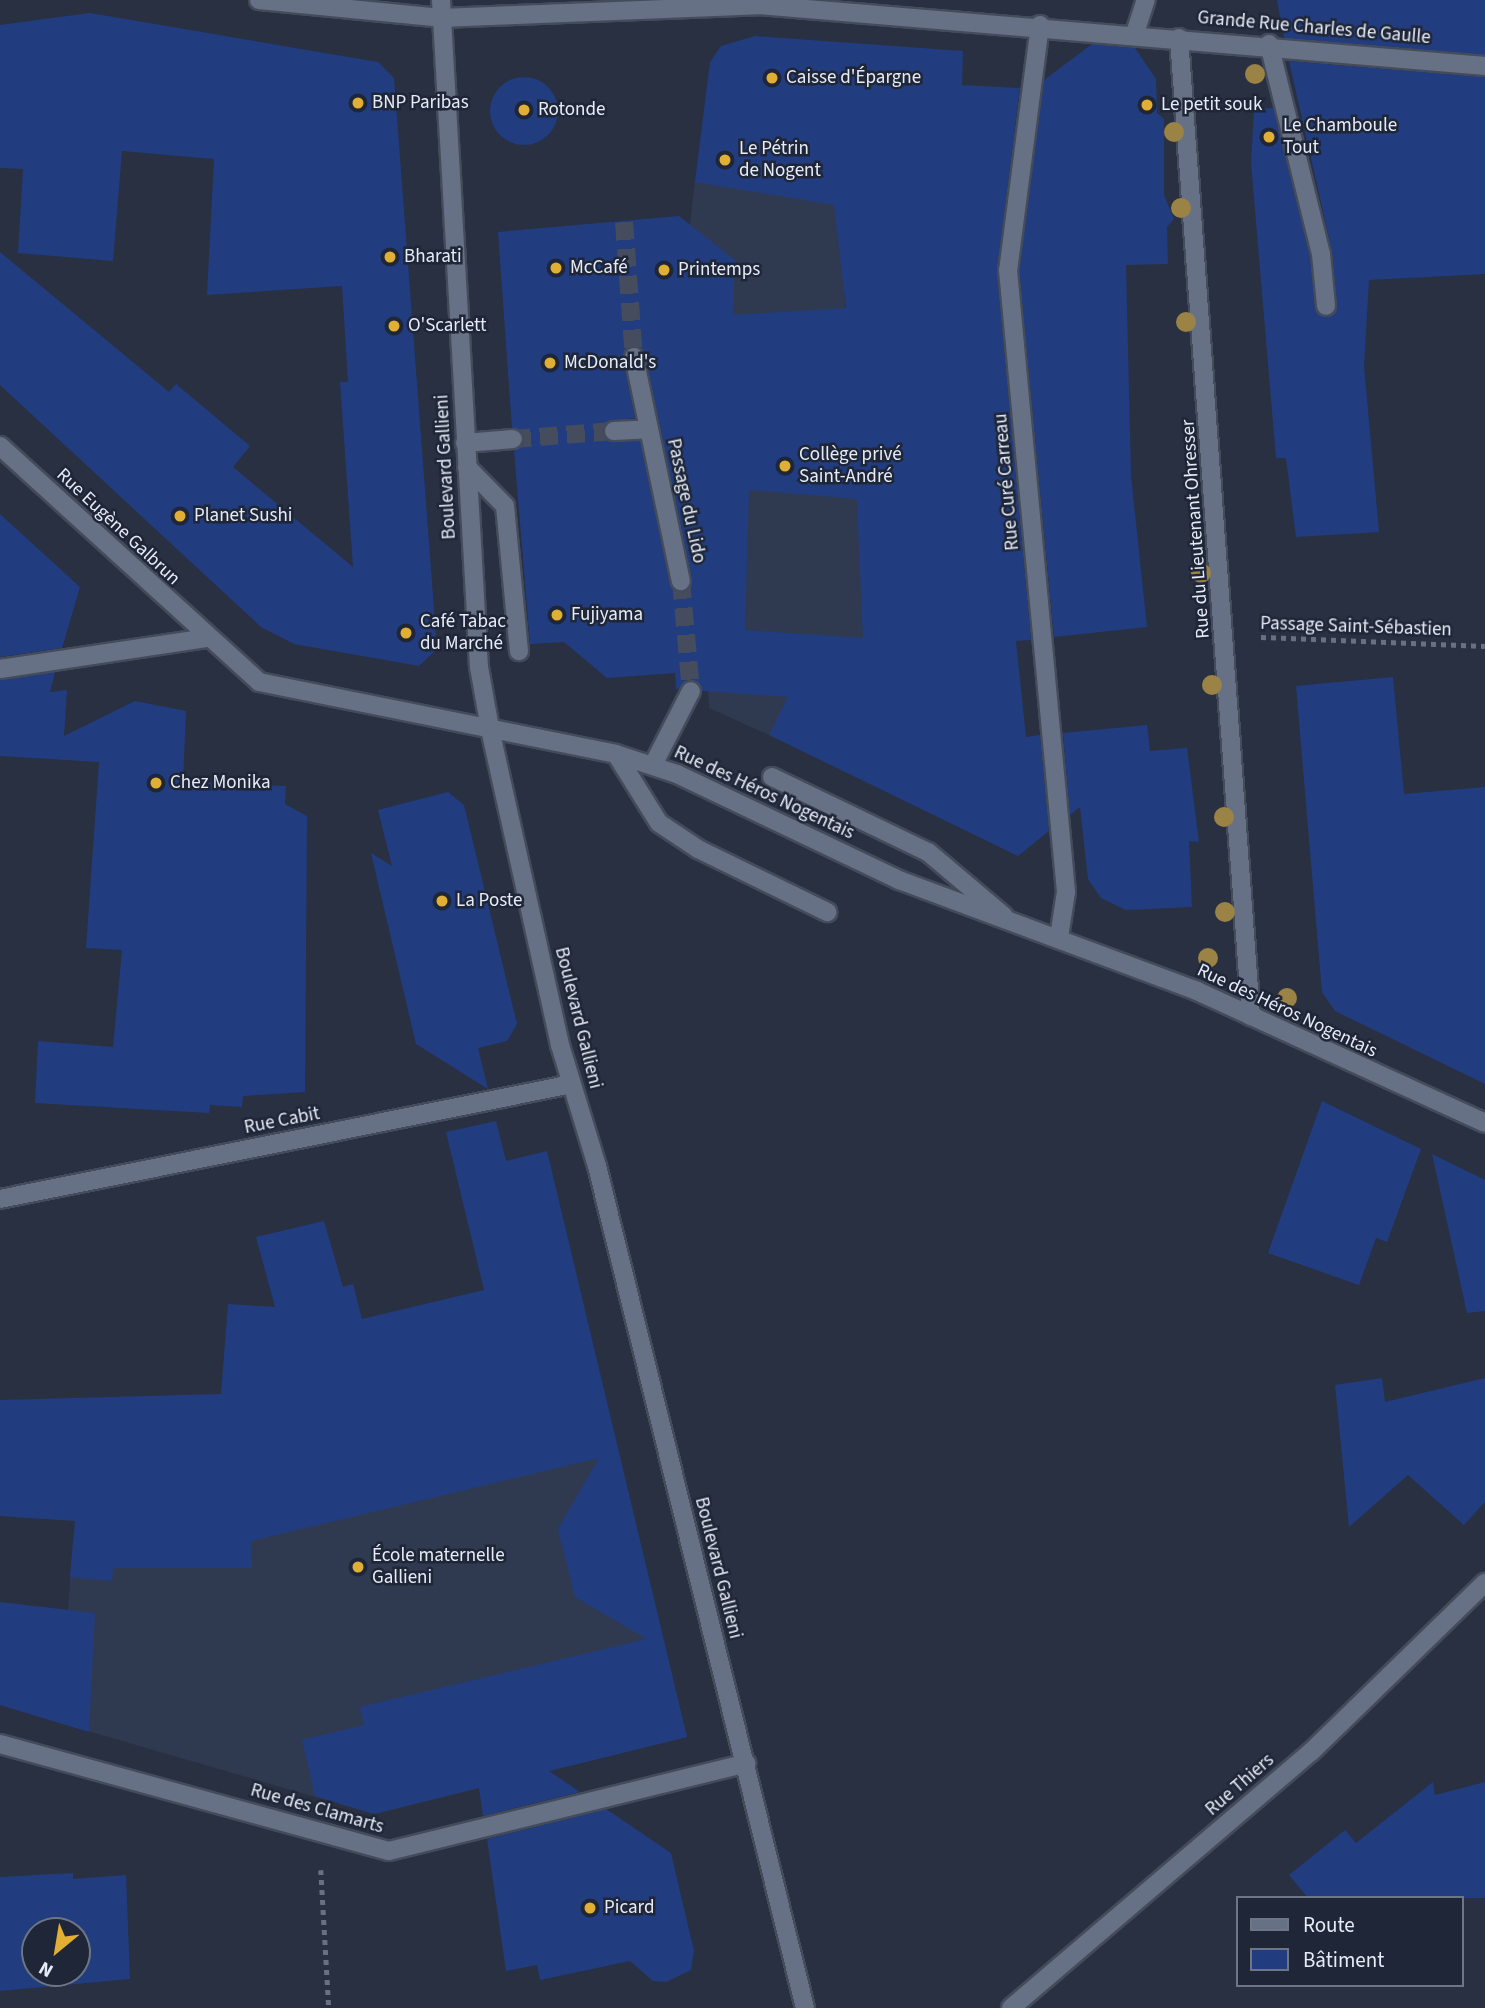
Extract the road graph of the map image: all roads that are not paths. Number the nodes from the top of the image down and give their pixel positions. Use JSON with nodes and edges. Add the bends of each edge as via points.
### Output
{"nodes":[{"id":1,"x":259,"y":0,"type":"edge"},
{"id":2,"x":1146,"y":0,"type":"edge"},
{"id":3,"x":634,"y":4,"type":"edge"},
{"id":4,"x":441,"y":9,"type":"edge"},
{"id":5,"x":1040,"y":25,"type":"junction"},
{"id":6,"x":1135,"y":33,"type":"junction"},
{"id":7,"x":1179,"y":37,"type":"junction"},
{"id":8,"x":1269,"y":44,"type":"junction"},
{"id":9,"x":1485,"y":66,"type":"edge"},
{"id":10,"x":1326,"y":306,"type":"dead end"},
{"id":11,"x":634,"y":357,"type":"tunnel mouth"},
{"id":12,"x":649,"y":429,"type":"junction"},
{"id":13,"x":614,"y":431,"type":"tunnel mouth"},
{"id":14,"x":513,"y":439,"type":"tunnel mouth"},
{"id":15,"x":465,"y":443,"type":"junction"},
{"id":16,"x":0,"y":446,"type":"edge"},
{"id":17,"x":467,"y":467,"type":"junction"},
{"id":18,"x":681,"y":581,"type":"tunnel mouth"},
{"id":19,"x":208,"y":638,"type":"junction"},
{"id":20,"x":519,"y":651,"type":"dead end"},
{"id":21,"x":0,"y":669,"type":"edge"},
{"id":22,"x":691,"y":691,"type":"tunnel mouth"},
{"id":23,"x":490,"y":729,"type":"junction"},
{"id":24,"x":616,"y":754,"type":"junction"},
{"id":25,"x":653,"y":765,"type":"junction"},
{"id":26,"x":772,"y":777,"type":"dead end"},
{"id":27,"x":827,"y":912,"type":"dead end"},
{"id":28,"x":1004,"y":916,"type":"junction"},
{"id":29,"x":1059,"y":937,"type":"junction"},
{"id":30,"x":1251,"y":1016,"type":"junction"},
{"id":31,"x":572,"y":1084,"type":"junction"},
{"id":32,"x":1485,"y":1123,"type":"edge"},
{"id":33,"x":0,"y":1199,"type":"edge"},
{"id":34,"x":1485,"y":1583,"type":"edge"},
{"id":35,"x":0,"y":1744,"type":"edge"},
{"id":36,"x":746,"y":1763,"type":"junction"},
{"id":37,"x":805,"y":2008,"type":"edge"},
{"id":38,"x":1011,"y":2008,"type":"edge"}],
"edges":[{"from":1,"to":4,"type":"street","name":"Grande Rue Charles de Gaulle"},
{"from":2,"to":6,"type":"street"},
{"from":3,"to":4,"type":"street","name":"Grande Rue Charles de Gaulle"},
{"from":3,"to":5,"type":"street","name":"Grande Rue Charles de Gaulle","via":[[760,5]]},
{"from":4,"to":15,"type":"street","name":"Boulevard Gallieni"},
{"from":5,"to":6,"type":"street","name":"Grande Rue Charles de Gaulle"},
{"from":5,"to":29,"type":"street","name":"Rue Curé Carreau","via":[[1008,270],[1066,892]]},
{"from":6,"to":7,"type":"street","name":"Grande Rue Charles de Gaulle"},
{"from":7,"to":8,"type":"street","name":"Grande Rue Charles de Gaulle"},
{"from":7,"to":30,"type":"street","name":"Rue du Lieutenant Ohresser"},
{"from":8,"to":9,"type":"street","name":"Grande Rue Charles de Gaulle"},
{"from":8,"to":10,"type":"street","via":[[1321,254]]},
{"from":11,"to":12,"type":"street","name":"Passage du Lido"},
{"from":12,"to":13,"type":"street","name":"Passage du Lido"},
{"from":12,"to":18,"type":"street","name":"Passage du Lido"},
{"from":14,"to":15,"type":"street"},
{"from":15,"to":17,"type":"street","name":"Boulevard Gallieni"},
{"from":16,"to":19,"type":"street","name":"Rue Eugène Galbrun"},
{"from":17,"to":20,"type":"street","via":[[505,506]]},
{"from":17,"to":23,"type":"street","name":"Boulevard Gallieni","via":[[479,667]]},
{"from":19,"to":21,"type":"street"},
{"from":19,"to":23,"type":"street","name":"Rue des Héros Nogentais","via":[[259,682]]},
{"from":22,"to":25,"type":"street"},
{"from":23,"to":24,"type":"street","name":"Rue des Héros Nogentais"},
{"from":23,"to":31,"type":"street","name":"Boulevard Gallieni"},
{"from":24,"to":25,"type":"street","name":"Rue des Héros Nogentais"},
{"from":24,"to":27,"type":"street","via":[[659,823],[698,849]]},
{"from":25,"to":28,"type":"street","name":"Rue des Héros Nogentais","via":[[899,880]]},
{"from":26,"to":28,"type":"street","via":[[928,852]]},
{"from":28,"to":29,"type":"street","name":"Rue des Héros Nogentais"},
{"from":29,"to":30,"type":"street","name":"Rue des Héros Nogentais"},
{"from":30,"to":32,"type":"street","name":"Rue des Héros Nogentais"},
{"from":31,"to":33,"type":"street","name":"Rue Cabit"},
{"from":31,"to":36,"type":"street","name":"Boulevard Gallieni"},
{"from":34,"to":38,"type":"street","name":"Rue Thiers","via":[[1311,1752]]},
{"from":35,"to":36,"type":"street","name":"Rue des Clamarts","via":[[389,1851]]},
{"from":36,"to":37,"type":"street","name":"Boulevard Gallieni"}]}
